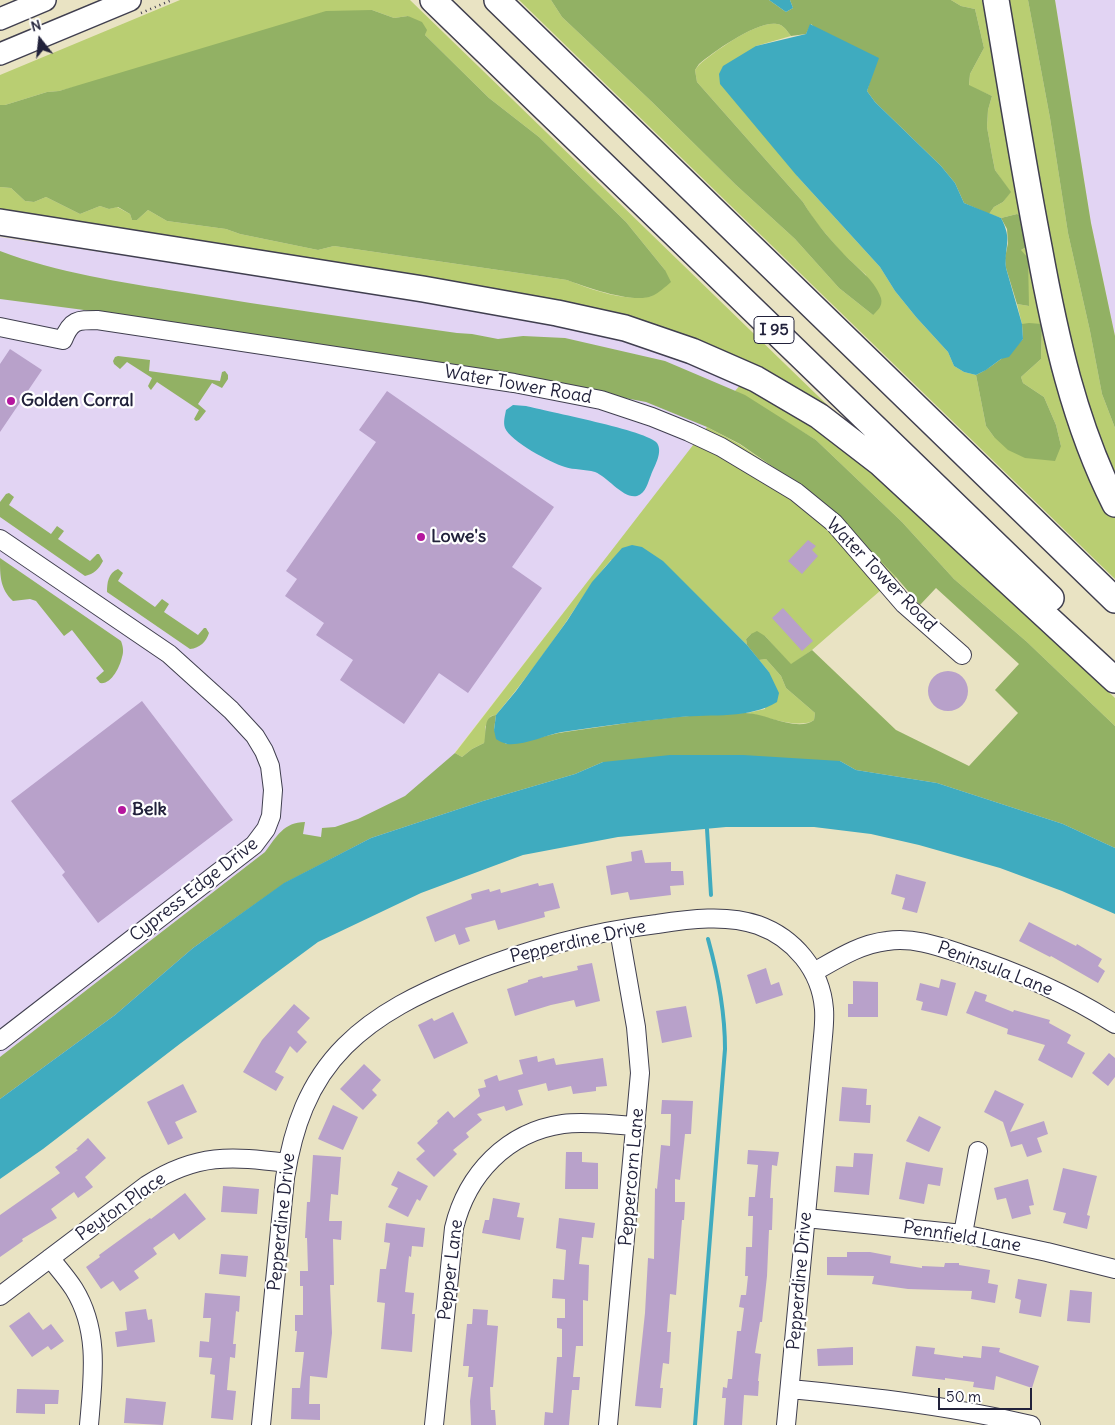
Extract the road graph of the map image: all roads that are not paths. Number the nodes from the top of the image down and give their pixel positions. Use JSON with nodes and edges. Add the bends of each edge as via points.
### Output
{"nodes":[{"id":1,"x":45,"y":0,"type":"edge"},
{"id":2,"x":130,"y":0,"type":"edge"},
{"id":3,"x":433,"y":0,"type":"edge"},
{"id":4,"x":497,"y":0,"type":"edge"},
{"id":5,"x":996,"y":0,"type":"edge"},
{"id":6,"x":0,"y":20,"type":"edge"},
{"id":7,"x":0,"y":54,"type":"edge"},
{"id":8,"x":0,"y":222,"type":"edge"},
{"id":9,"x":0,"y":327,"type":"edge"},
{"id":10,"x":1115,"y":504,"type":"edge"},
{"id":11,"x":0,"y":539,"type":"edge"},
{"id":12,"x":1115,"y":600,"type":"edge"},
{"id":13,"x":962,"y":655,"type":"dead end"},
{"id":14,"x":1115,"y":660,"type":"edge"},
{"id":15,"x":1115,"y":680,"type":"edge"},
{"id":16,"x":619,"y":930,"type":"junction"},
{"id":17,"x":814,"y":972,"type":"junction"},
{"id":18,"x":1115,"y":1024,"type":"edge"},
{"id":19,"x":0,"y":1041,"type":"edge"},
{"id":20,"x":636,"y":1126,"type":"junction"},
{"id":21,"x":978,"y":1151,"type":"dead end"},
{"id":22,"x":287,"y":1163,"type":"junction"},
{"id":23,"x":806,"y":1218,"type":"junction"},
{"id":24,"x":963,"y":1234,"type":"junction"},
{"id":25,"x":50,"y":1258,"type":"junction"},
{"id":26,"x":1115,"y":1269,"type":"edge"},
{"id":27,"x":0,"y":1296,"type":"edge"},
{"id":28,"x":790,"y":1390,"type":"junction"},
{"id":29,"x":88,"y":1425,"type":"edge"},
{"id":30,"x":261,"y":1425,"type":"edge"},
{"id":31,"x":434,"y":1425,"type":"edge"},
{"id":32,"x":608,"y":1425,"type":"edge"},
{"id":33,"x":786,"y":1425,"type":"edge"},
{"id":34,"x":1031,"y":1425,"type":"edge"}],
"edges":[{"from":1,"to":6,"type":"main road"},
{"from":2,"to":7,"type":"main road"},
{"from":3,"to":14,"type":"highway","number":"I 95"},
{"from":4,"to":12,"type":"highway","number":"I 95"},
{"from":5,"to":10,"type":"highway","via":[[1026,181],[1061,355],[1082,426]]},
{"from":8,"to":15,"type":"highway","via":[[565,314],[625,328],[714,360],[795,401],[858,445]]},
{"from":9,"to":13,"type":"street","name":"Water Tower Road","via":[[63,340],[73,323],[97,320],[514,383],[601,400],[652,417],[721,447],[796,492],[834,524],[904,604]]},
{"from":11,"to":19,"type":"street","name":"Cypress Edge Drive","via":[[169,654],[231,710],[264,751],[273,790],[271,816],[254,845]]},
{"from":16,"to":17,"type":"street","name":"Pepperdine Drive","via":[[671,922],[740,920],[784,939]]},
{"from":16,"to":20,"type":"street","name":"Peppercorn Lane","via":[[640,1060]]},
{"from":16,"to":22,"type":"street","name":"Pepperdine Drive","via":[[550,945],[487,966],[419,994],[377,1019],[344,1048],[314,1085],[295,1129]]},
{"from":17,"to":18,"type":"street","name":"Peninsula Lane","via":[[865,946],[889,940],[912,941],[945,948],[1027,978]]},
{"from":17,"to":23,"type":"street","name":"Pepperdine Drive","via":[[824,1016]]},
{"from":20,"to":31,"type":"street","name":"Pepper Lane","via":[[563,1124],[538,1131],[499,1152],[476,1177],[463,1200],[454,1228]]},
{"from":20,"to":32,"type":"street","name":"Peppercorn Lane"},
{"from":21,"to":24,"type":"street"},
{"from":22,"to":25,"type":"street","name":"Peyton Place","via":[[230,1157],[180,1167],[147,1185]]},
{"from":22,"to":30,"type":"street","name":"Pepperdine Drive"},
{"from":23,"to":24,"type":"street","name":"Pennfield Lane"},
{"from":23,"to":28,"type":"street","name":"Pepperdine Drive"},
{"from":24,"to":26,"type":"street","name":"Pennfield Lane"},
{"from":25,"to":27,"type":"street","name":"Peyton Place"},
{"from":25,"to":29,"type":"street","via":[[74,1288],[90,1325],[94,1366]]},
{"from":28,"to":33,"type":"street","name":"Pepperdine Drive"},
{"from":28,"to":34,"type":"street","via":[[938,1406]]}]}
